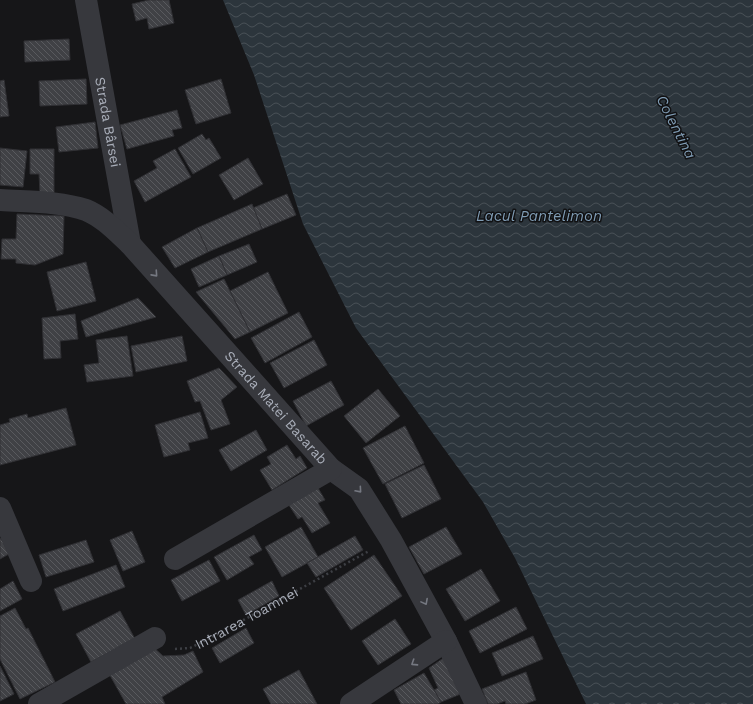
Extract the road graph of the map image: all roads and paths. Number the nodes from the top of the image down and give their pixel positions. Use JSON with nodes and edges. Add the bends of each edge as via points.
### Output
{"nodes":[{"id":1,"x":86,"y":0,"type":"edge"},
{"id":2,"x":0,"y":200,"type":"edge"},
{"id":3,"x":130,"y":244,"type":"junction"},
{"id":4,"x":332,"y":469,"type":"junction"},
{"id":5,"x":0,"y":508,"type":"edge"},
{"id":6,"x":391,"y":540,"type":"junction"},
{"id":7,"x":175,"y":559,"type":"dead end"},
{"id":8,"x":31,"y":581,"type":"dead end"},
{"id":9,"x":155,"y":638,"type":"joint"},
{"id":10,"x":446,"y":641,"type":"junction"},
{"id":11,"x":39,"y":704,"type":"edge"},
{"id":12,"x":351,"y":704,"type":"edge"},
{"id":13,"x":476,"y":704,"type":"edge"}],
"edges":[{"from":1,"to":3,"type":"street","name":"Strada Bârsei"},
{"from":2,"to":3,"type":"street","name":"Strada Matei Basarab","via":[[86,210],[101,218]]},
{"from":3,"to":4,"type":"street","name":"Strada Matei Basarab","one_way":true},
{"from":4,"to":6,"type":"street","name":"Strada Matei Basarab","one_way":true,"via":[[359,488]]},
{"from":4,"to":7,"type":"street"},
{"from":5,"to":8,"type":"street"},
{"from":6,"to":9,"type":"path","name":"Intrarea Toamnei","via":[[190,648],[168,648]]},
{"from":6,"to":10,"type":"street","name":"Strada Matei Basarab","one_way":true},
{"from":9,"to":11,"type":"street"},
{"from":10,"to":12,"type":"street","one_way":true},
{"from":10,"to":13,"type":"street","name":"Strada Matei Basarab"}]}
